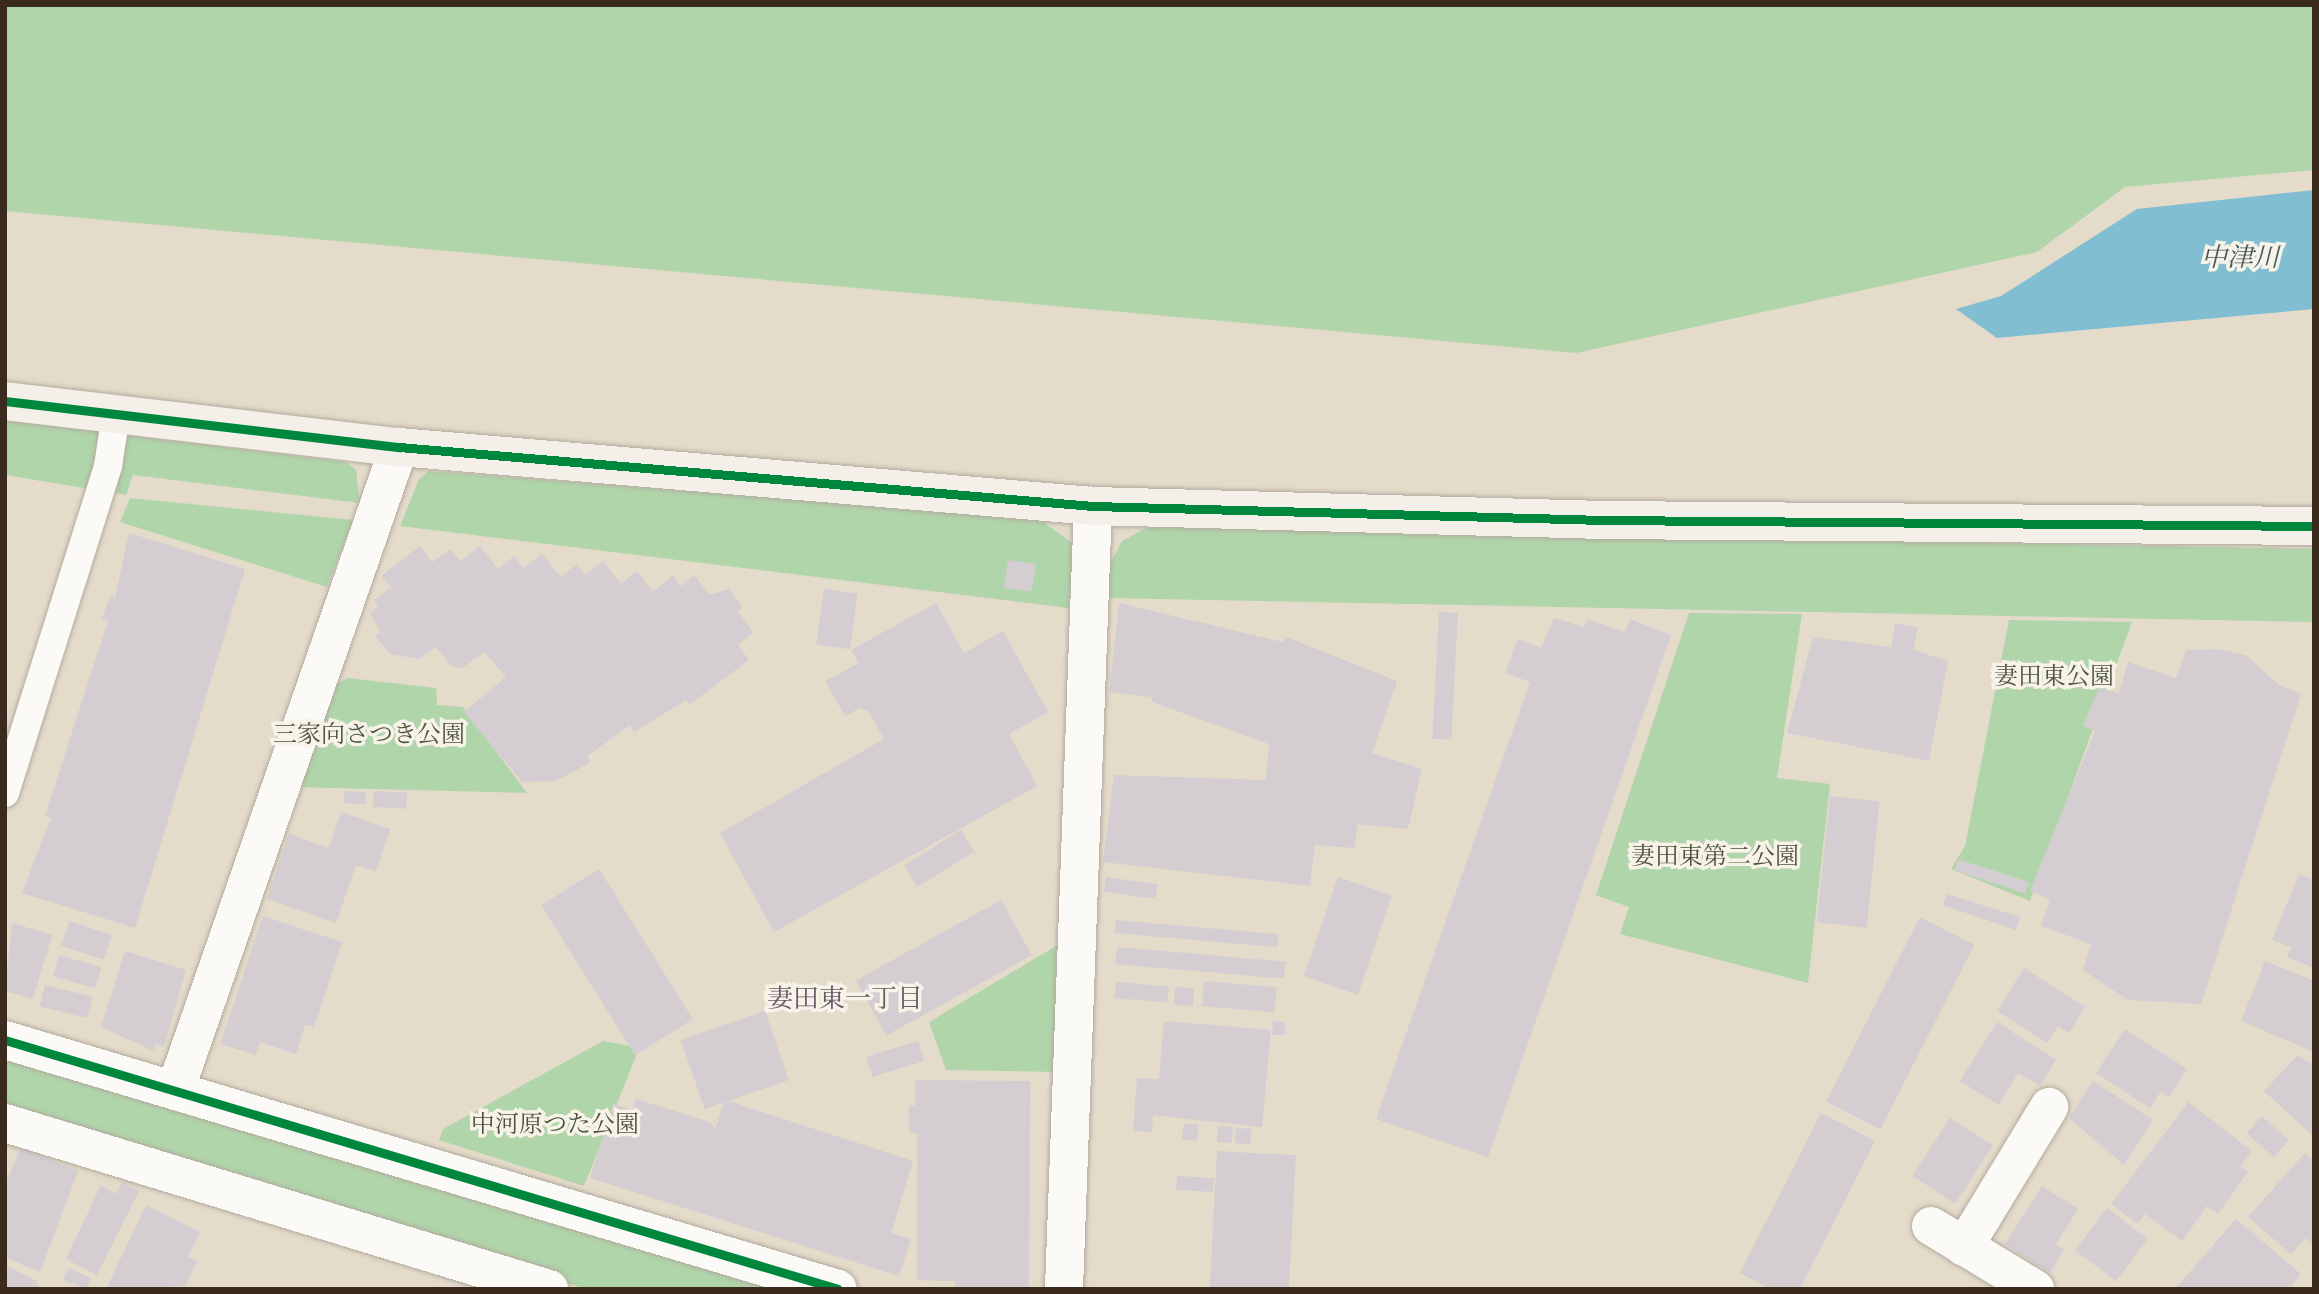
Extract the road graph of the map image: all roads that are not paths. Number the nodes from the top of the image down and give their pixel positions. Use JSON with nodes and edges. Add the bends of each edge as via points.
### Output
{"nodes":[{"id":1,"x":5,"y":401,"type":"edge"},
{"id":2,"x":116,"y":414,"type":"junction"},
{"id":3,"x":399,"y":447,"type":"junction"},
{"id":4,"x":1093,"y":506,"type":"junction"},
{"id":5,"x":2314,"y":526,"type":"edge"},
{"id":6,"x":5,"y":793,"type":"edge"},
{"id":7,"x":5,"y":1040,"type":"edge"},
{"id":8,"x":176,"y":1091,"type":"junction"},
{"id":9,"x":2049,"y":1107,"type":"dead end"},
{"id":10,"x":5,"y":1123,"type":"edge"},
{"id":11,"x":1931,"y":1226,"type":"dead end"},
{"id":12,"x":1964,"y":1247,"type":"junction"},
{"id":13,"x":550,"y":1289,"type":"edge"},
{"id":14,"x":838,"y":1289,"type":"edge"},
{"id":15,"x":1064,"y":1289,"type":"edge"},
{"id":16,"x":2035,"y":1289,"type":"edge"}],
"edges":[{"from":1,"to":2,"type":"street"},
{"from":2,"to":3,"type":"street"},
{"from":2,"to":6,"type":"lane","via":[[108,466]]},
{"from":3,"to":4,"type":"street"},
{"from":3,"to":8,"type":"street"},
{"from":4,"to":5,"type":"street","via":[[1604,520]]},
{"from":4,"to":15,"type":"street"},
{"from":7,"to":8,"type":"street"},
{"from":8,"to":14,"type":"street"},
{"from":9,"to":12,"type":"street"},
{"from":10,"to":13,"type":"street"},
{"from":11,"to":12,"type":"street"},
{"from":12,"to":16,"type":"street"}]}
